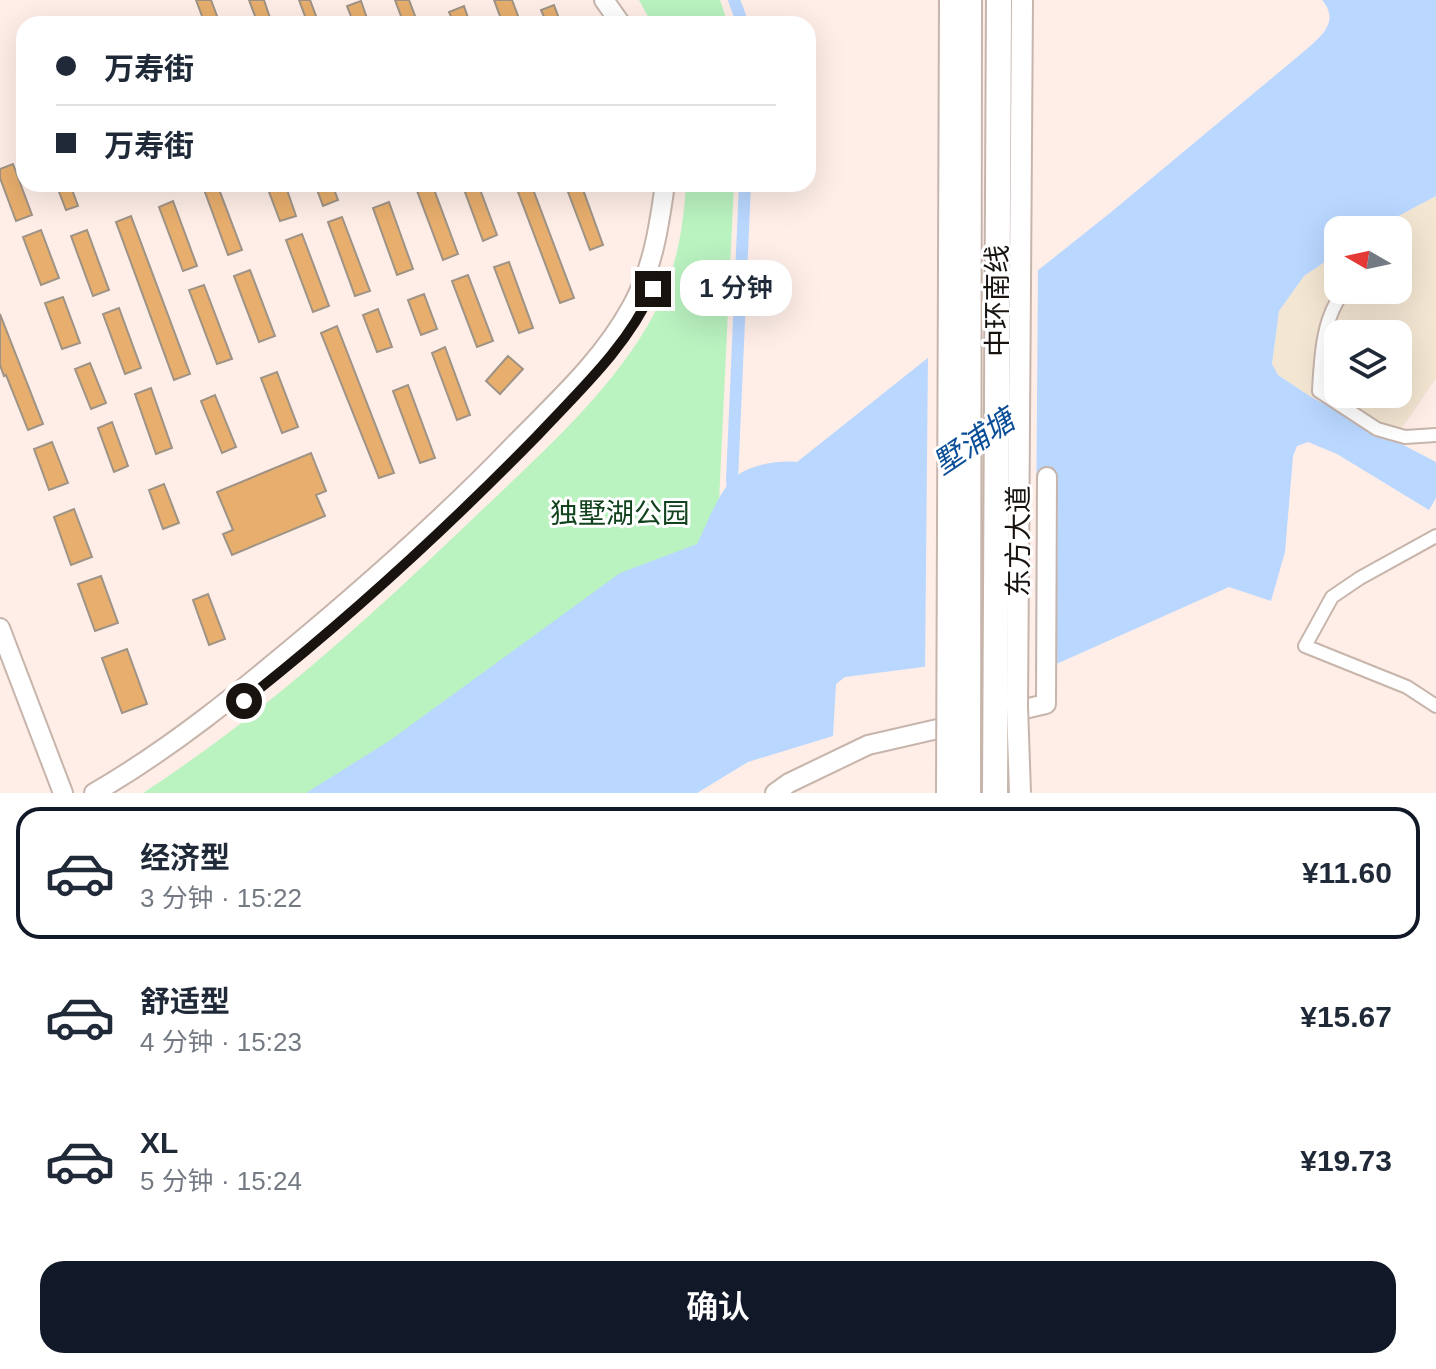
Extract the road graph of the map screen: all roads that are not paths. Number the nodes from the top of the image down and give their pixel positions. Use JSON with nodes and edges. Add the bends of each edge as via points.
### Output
{"nodes":[{"id":1,"x":950,"y":0,"type":"edge"},
{"id":2,"x":969,"y":0,"type":"edge"},
{"id":3,"x":999,"y":0,"type":"edge"},
{"id":4,"x":1022,"y":0,"type":"edge"},
{"id":5,"x":664,"y":192,"type":"edge"},
{"id":6,"x":672,"y":192,"type":"edge"},
{"id":7,"x":1334,"y":304,"type":"edge"},
{"id":8,"x":1436,"y":435,"type":"edge"},
{"id":9,"x":1047,"y":477,"type":"dead end"},
{"id":10,"x":1436,"y":536,"type":"edge"},
{"id":11,"x":0,"y":628,"type":"edge"},
{"id":12,"x":1436,"y":706,"type":"edge"},
{"id":13,"x":63,"y":793,"type":"edge"},
{"id":14,"x":94,"y":793,"type":"edge"},
{"id":15,"x":115,"y":793,"type":"edge"},
{"id":16,"x":775,"y":793,"type":"edge"},
{"id":17,"x":947,"y":793,"type":"edge"},
{"id":18,"x":968,"y":793,"type":"edge"},
{"id":19,"x":995,"y":793,"type":"edge"},
{"id":20,"x":1020,"y":793,"type":"edge"}],
"edges":[{"from":1,"to":17,"type":"main road","bridge":true},
{"from":2,"to":18,"type":"highway","name":"中环南线","bridge":true},
{"from":3,"to":19,"type":"highway","name":"中环南线","bridge":true},
{"from":4,"to":20,"type":"main road","name":"东方大道","bridge":true},
{"from":5,"to":14,"type":"street","via":[[642,285],[608,345],[578,381],[473,488],[346,603],[175,743]]},
{"from":6,"to":15,"type":"street","via":[[664,256],[645,307],[586,385],[418,554],[174,756]]},
{"from":7,"to":8,"type":"street","via":[[1321,348],[1319,391],[1377,429],[1405,437]]},
{"from":9,"to":16,"type":"street","via":[[1046,704],[868,745]]},
{"from":10,"to":12,"type":"street","via":[[1332,597],[1305,646],[1407,687]]},
{"from":11,"to":13,"type":"street"}]}
